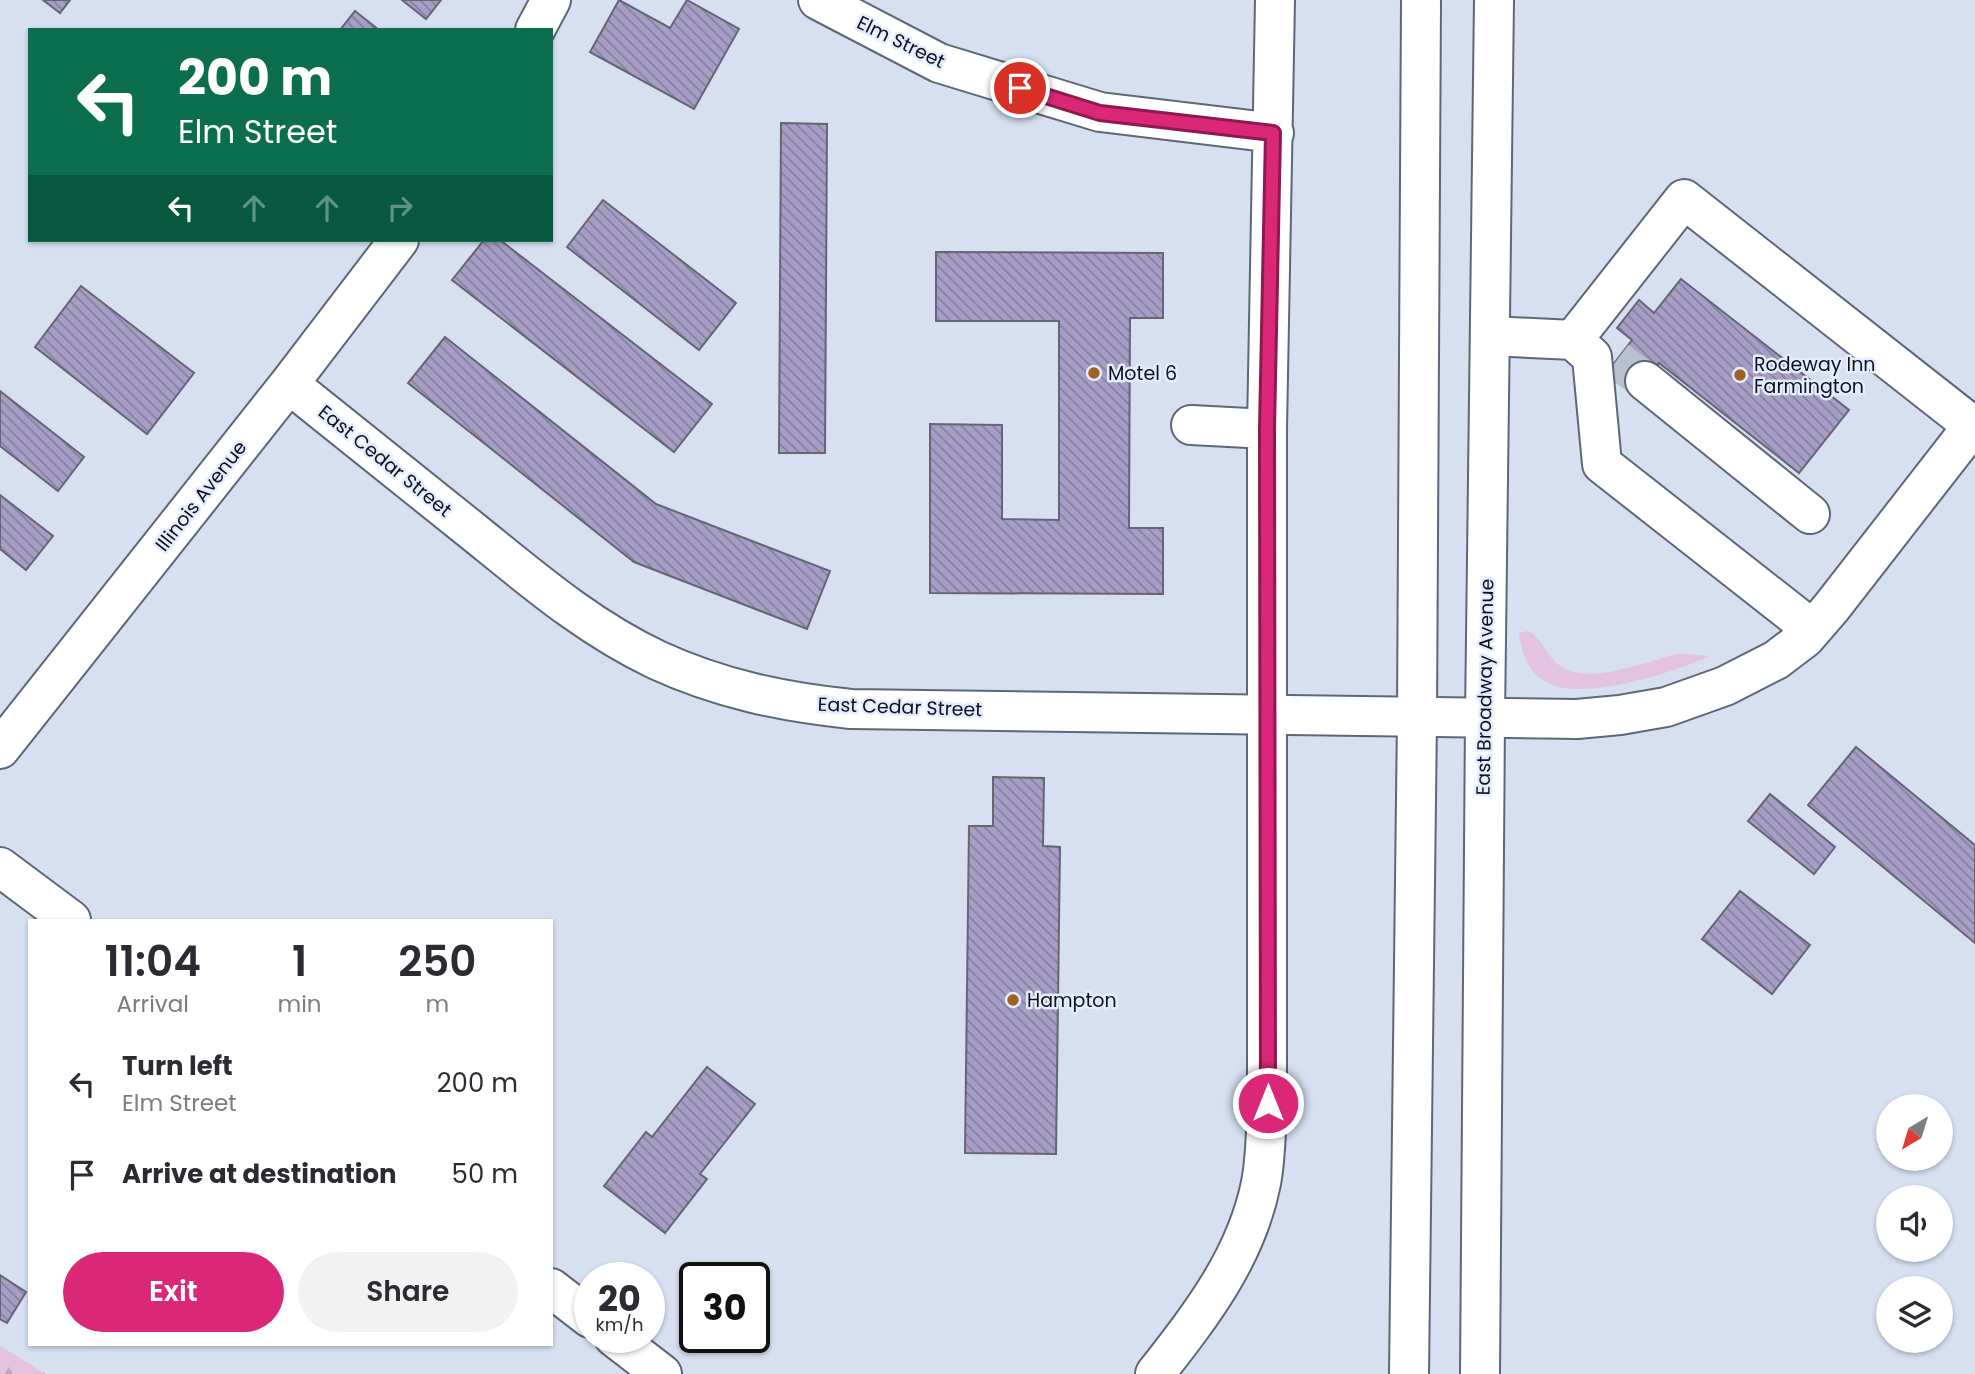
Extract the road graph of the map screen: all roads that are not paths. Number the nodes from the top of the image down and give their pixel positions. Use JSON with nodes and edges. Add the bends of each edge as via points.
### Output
{"nodes":[{"id":1,"x":551,"y":0,"type":"edge"},
{"id":2,"x":818,"y":0,"type":"edge"},
{"id":3,"x":1275,"y":0,"type":"edge"},
{"id":4,"x":1421,"y":0,"type":"edge"},
{"id":5,"x":1494,"y":0,"type":"edge"},
{"id":6,"x":536,"y":28,"type":"edge"},
{"id":7,"x":1273,"y":133,"type":"junction"},
{"id":8,"x":397,"y":242,"type":"edge"},
{"id":9,"x":1490,"y":336,"type":"junction"},
{"id":10,"x":1607,"y":359,"type":"junction"},
{"id":11,"x":289,"y":384,"type":"junction"},
{"id":12,"x":1191,"y":425,"type":"dead end"},
{"id":13,"x":1974,"y":425,"type":"edge"},
{"id":14,"x":1267,"y":429,"type":"junction"},
{"id":15,"x":1810,"y":514,"type":"dead end"},
{"id":16,"x":1822,"y":618,"type":"junction"},
{"id":17,"x":1268,"y":714,"type":"junction"},
{"id":18,"x":1417,"y":716,"type":"junction"},
{"id":19,"x":1485,"y":718,"type":"junction"},
{"id":20,"x":0,"y":749,"type":"edge"},
{"id":21,"x":0,"y":867,"type":"edge"},
{"id":22,"x":70,"y":919,"type":"edge"},
{"id":23,"x":553,"y":1290,"type":"edge"},
{"id":24,"x":574,"y":1306,"type":"edge"},
{"id":25,"x":635,"y":1353,"type":"edge"},
{"id":26,"x":663,"y":1374,"type":"edge"},
{"id":27,"x":1155,"y":1374,"type":"edge"},
{"id":28,"x":1409,"y":1374,"type":"edge"},
{"id":29,"x":1480,"y":1374,"type":"edge"}],
"edges":[{"from":1,"to":6,"type":"street"},
{"from":2,"to":7,"type":"street","name":"Elm Street","via":[[939,63],[1100,113]]},
{"from":3,"to":7,"type":"street"},
{"from":4,"to":18,"type":"street"},
{"from":5,"to":9,"type":"street","name":"East Broadway Avenue"},
{"from":7,"to":14,"type":"street"},
{"from":8,"to":11,"type":"street","name":"Illinois Avenue"},
{"from":9,"to":10,"type":"street"},
{"from":9,"to":19,"type":"street","name":"East Broadway Avenue"},
{"from":10,"to":13,"type":"street","via":[[1684,199]]},
{"from":10,"to":15,"type":"street"},
{"from":10,"to":16,"type":"street","via":[[1602,464]]},
{"from":11,"to":17,"type":"street","name":"East Cedar Street","via":[[565,606],[615,638],[708,681],[762,696],[851,709]]},
{"from":11,"to":20,"type":"street","name":"Illinois Avenue"},
{"from":12,"to":14,"type":"street"},
{"from":13,"to":16,"type":"street","name":"East Cedar Street"},
{"from":14,"to":17,"type":"street"},
{"from":16,"to":19,"type":"street","name":"East Cedar Street","via":[[1776,660],[1726,687],[1666,708],[1577,719]]},
{"from":17,"to":18,"type":"street","name":"East Cedar Street"},
{"from":17,"to":27,"type":"street","via":[[1268,1103],[1261,1181],[1247,1232],[1226,1276]]},
{"from":18,"to":19,"type":"street","name":"East Cedar Street"},
{"from":18,"to":28,"type":"street"},
{"from":19,"to":29,"type":"street","name":"East Broadway Avenue"},
{"from":21,"to":22,"type":"street"},
{"from":23,"to":24,"type":"street"},
{"from":25,"to":26,"type":"street"}]}
